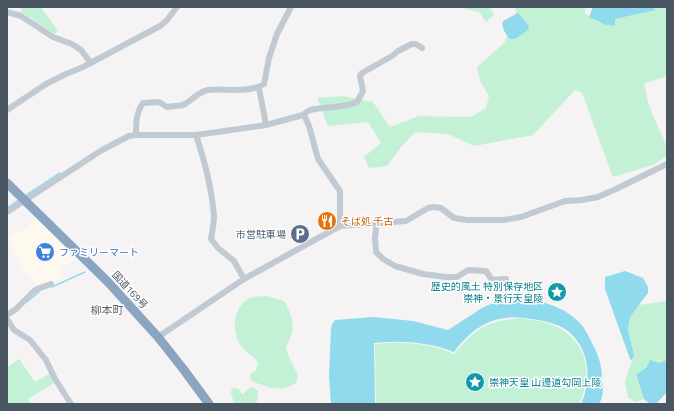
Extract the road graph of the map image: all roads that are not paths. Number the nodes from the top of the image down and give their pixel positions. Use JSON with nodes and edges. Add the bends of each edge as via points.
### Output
{"nodes":[{"id":1,"x":291,"y":7,"type":"edge"},
{"id":2,"x":176,"y":9,"type":"edge"},
{"id":3,"x":7,"y":12,"type":"edge"},
{"id":4,"x":422,"y":48,"type":"dead end"},
{"id":5,"x":91,"y":62,"type":"junction"},
{"id":6,"x":258,"y":88,"type":"junction"},
{"id":7,"x":7,"y":110,"type":"edge"},
{"id":8,"x":303,"y":115,"type":"junction"},
{"id":9,"x":266,"y":125,"type":"junction"},
{"id":10,"x":136,"y":135,"type":"junction"},
{"id":11,"x":196,"y":135,"type":"junction"},
{"id":12,"x":667,"y":164,"type":"edge"},
{"id":13,"x":7,"y":183,"type":"edge"},
{"id":14,"x":22,"y":198,"type":"junction"},
{"id":15,"x":7,"y":212,"type":"edge"},
{"id":16,"x":377,"y":223,"type":"junction"},
{"id":17,"x":340,"y":226,"type":"junction"},
{"id":18,"x":244,"y":279,"type":"junction"},
{"id":19,"x":506,"y":279,"type":"dead end"},
{"id":20,"x":51,"y":284,"type":"dead end"},
{"id":21,"x":7,"y":315,"type":"edge"},
{"id":22,"x":7,"y":318,"type":"edge"},
{"id":23,"x":158,"y":337,"type":"junction"},
{"id":24,"x":71,"y":404,"type":"edge"},
{"id":25,"x":209,"y":404,"type":"edge"}],
"edges":[{"from":1,"to":6,"type":"street","via":[[276,34],[264,84]]},
{"from":2,"to":5,"type":"street","via":[[160,26]]},
{"from":3,"to":5,"type":"street","via":[[21,16],[53,37],[72,44]]},
{"from":4,"to":8,"type":"street","via":[[412,44],[362,73],[360,76],[363,91],[357,102],[340,107],[310,110]]},
{"from":5,"to":7,"type":"street","via":[[46,84]]},
{"from":6,"to":9,"type":"street"},
{"from":6,"to":10,"type":"street","via":[[208,90],[184,104],[167,107],[159,102],[143,103],[137,115]]},
{"from":8,"to":9,"type":"street"},
{"from":8,"to":17,"type":"street","via":[[318,159],[340,191]]},
{"from":9,"to":11,"type":"street"},
{"from":10,"to":11,"type":"street"},
{"from":10,"to":14,"type":"street","via":[[128,136],[102,150]]},
{"from":11,"to":18,"type":"street","via":[[211,190],[214,219],[211,239],[234,261]]},
{"from":12,"to":16,"type":"street","via":[[598,196],[565,201],[521,217],[504,220],[467,220],[454,218],[441,208],[434,207],[406,221]]},
{"from":13,"to":14,"type":"highway","name":"国道169号"},
{"from":14,"to":15,"type":"street"},
{"from":14,"to":23,"type":"highway","name":"国道169号","via":[[108,282]]},
{"from":16,"to":17,"type":"street"},
{"from":16,"to":19,"type":"street","via":[[376,252],[395,266],[446,277],[457,277],[468,270],[486,271],[492,280]]},
{"from":17,"to":18,"type":"street"},
{"from":18,"to":23,"type":"street"},
{"from":20,"to":21,"type":"street","via":[[35,290]]},
{"from":22,"to":24,"type":"street","via":[[14,330],[30,340],[46,360]]},
{"from":23,"to":25,"type":"highway","name":"国道169号"}]}
